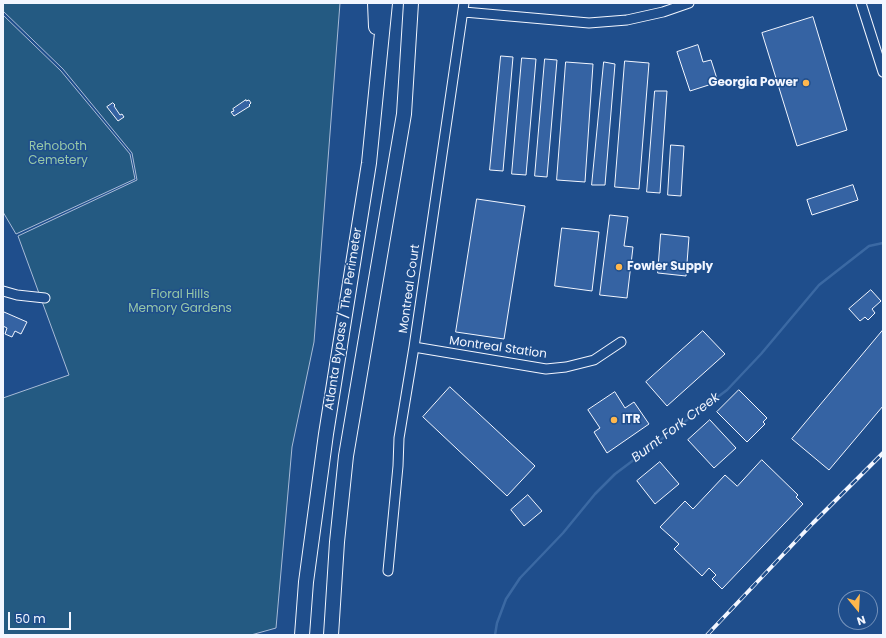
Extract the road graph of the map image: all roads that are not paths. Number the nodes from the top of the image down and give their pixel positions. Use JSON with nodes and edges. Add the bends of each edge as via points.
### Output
{"nodes":[{"id":1,"x":375,"y":3,"type":"edge"},
{"id":2,"x":385,"y":3,"type":"edge"},
{"id":3,"x":411,"y":3,"type":"edge"},
{"id":4,"x":689,"y":3,"type":"edge"},
{"id":5,"x":861,"y":3,"type":"edge"},
{"id":6,"x":464,"y":8,"type":"edge"},
{"id":7,"x":883,"y":72,"type":"edge"},
{"id":8,"x":378,"y":73,"type":"junction"},
{"id":9,"x":3,"y":291,"type":"edge"},
{"id":10,"x":45,"y":298,"type":"dead end"},
{"id":11,"x":621,"y":342,"type":"dead end"},
{"id":12,"x":414,"y":347,"type":"junction"},
{"id":13,"x":388,"y":571,"type":"dead end"},
{"id":14,"x":302,"y":635,"type":"edge"},
{"id":15,"x":331,"y":635,"type":"edge"}],
"edges":[{"from":1,"to":8,"type":"highway"},
{"from":2,"to":8,"type":"highway","name":"Atlanta Bypass / The Perimeter"},
{"from":3,"to":15,"type":"highway","name":"Atlanta Bypass / The Perimeter","via":[[404,114],[346,456]]},
{"from":4,"to":6,"type":"street","via":[[627,20],[589,23]]},
{"from":5,"to":7,"type":"street"},
{"from":6,"to":12,"type":"street","name":"Montreal Court"},
{"from":8,"to":14,"type":"highway","name":"Atlanta Bypass / The Perimeter","via":[[369,163],[325,442],[306,582]]},
{"from":9,"to":10,"type":"street"},
{"from":11,"to":12,"type":"street","name":"Montreal Station","via":[[594,360],[546,369]]},
{"from":12,"to":13,"type":"street","name":"Montreal Court","via":[[399,438]]}]}
